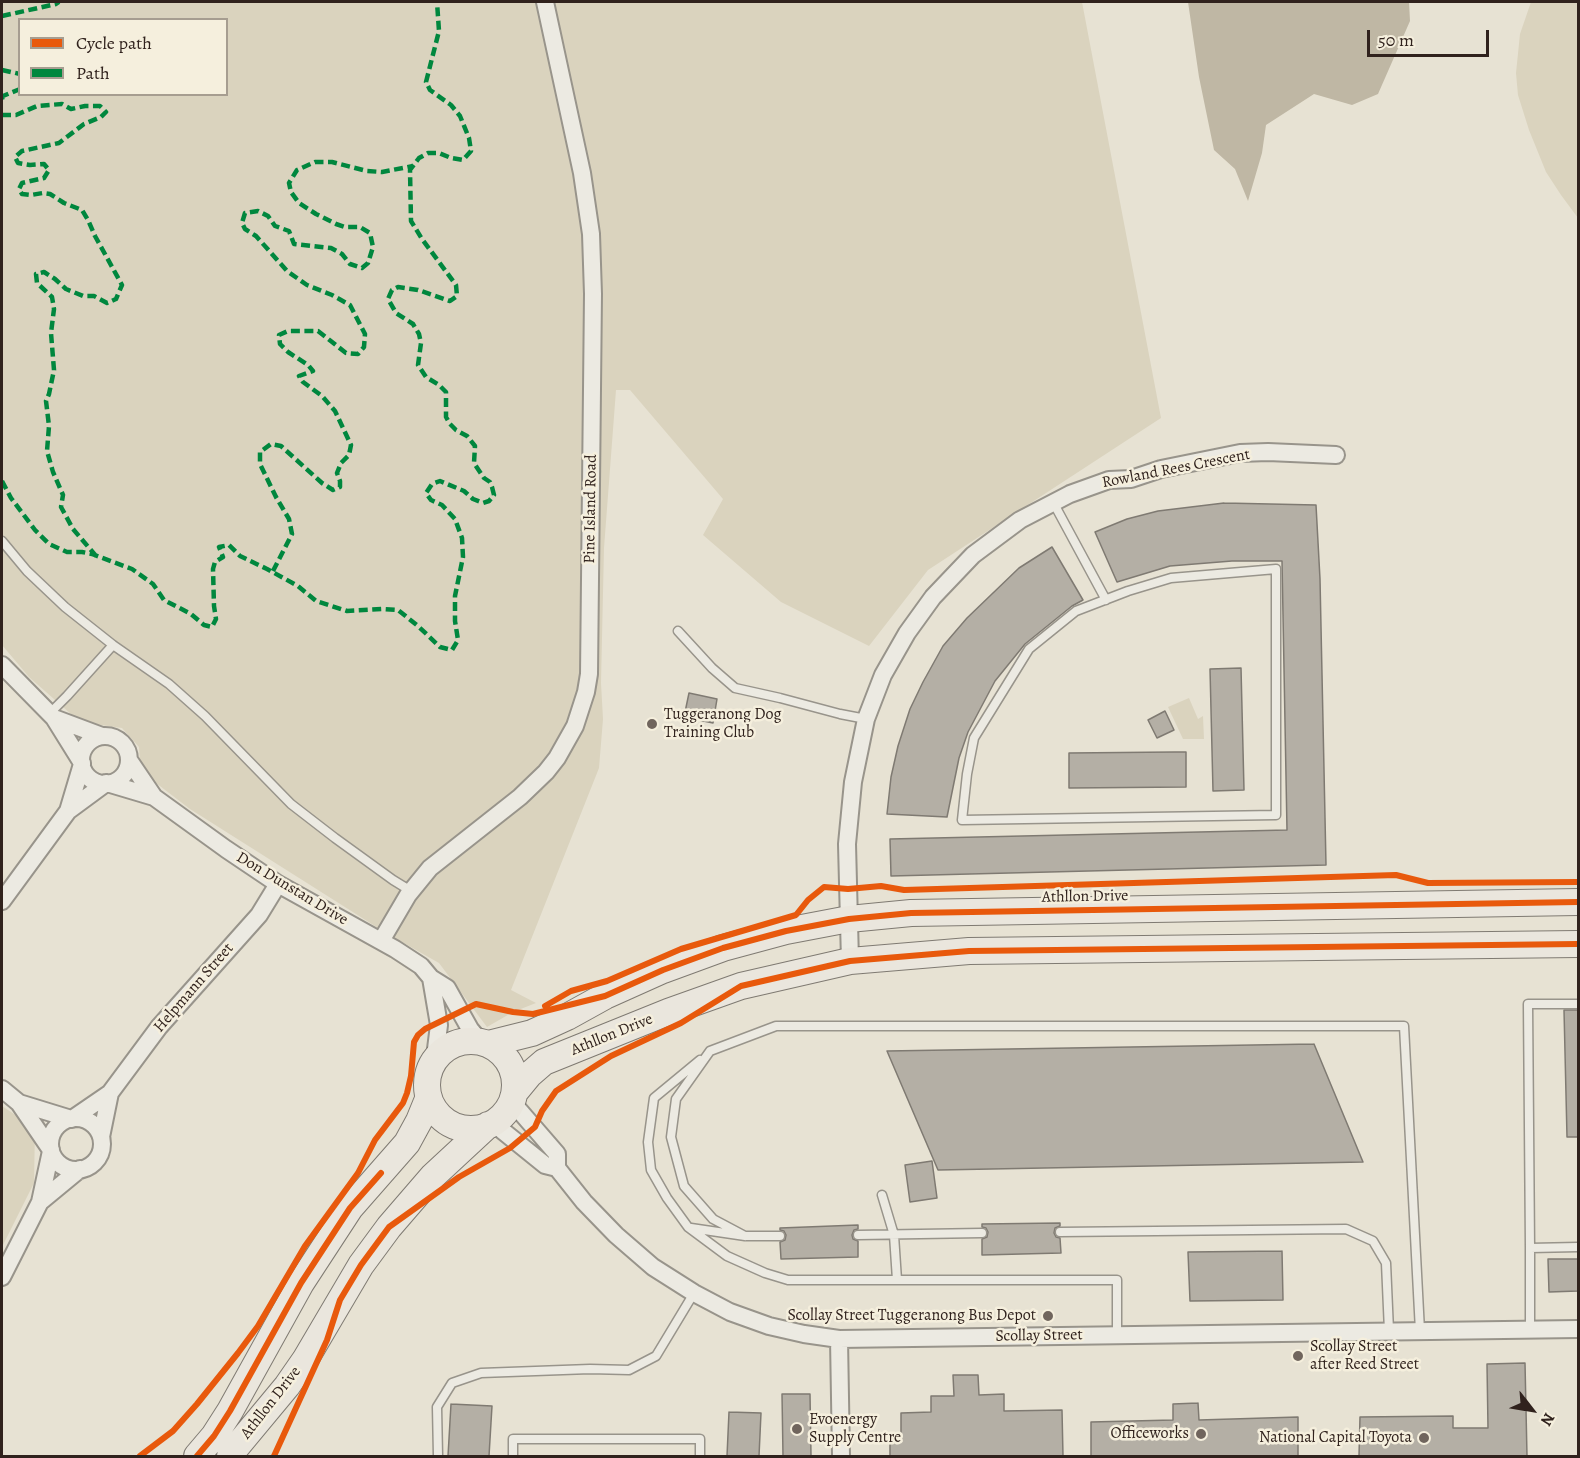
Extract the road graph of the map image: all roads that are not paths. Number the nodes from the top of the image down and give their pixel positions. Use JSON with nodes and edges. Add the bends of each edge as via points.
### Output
{"nodes":[{"id":1,"x":544,"y":2,"type":"edge"},
{"id":2,"x":1336,"y":455,"type":"dead end"},
{"id":3,"x":1053,"y":502,"type":"junction"},
{"id":4,"x":2,"y":541,"type":"edge"},
{"id":5,"x":1106,"y":600,"type":"junction"},
{"id":6,"x":678,"y":631,"type":"dead end"},
{"id":7,"x":113,"y":645,"type":"junction"},
{"id":8,"x":2,"y":665,"type":"edge"},
{"id":9,"x":52,"y":715,"type":"junction"},
{"id":10,"x":866,"y":719,"type":"junction"},
{"id":11,"x":102,"y":736,"type":"junction"},
{"id":12,"x":129,"y":760,"type":"junction"},
{"id":13,"x":82,"y":764,"type":"junction"},
{"id":14,"x":107,"y":783,"type":"junction"},
{"id":15,"x":154,"y":797,"type":"junction"},
{"id":16,"x":68,"y":811,"type":"junction"},
{"id":17,"x":278,"y":884,"type":"junction"},
{"id":18,"x":411,"y":891,"type":"junction"},
{"id":19,"x":2,"y":901,"type":"edge"},
{"id":20,"x":1578,"y":902,"type":"edge"},
{"id":21,"x":849,"y":919,"type":"junction"},
{"id":22,"x":381,"y":941,"type":"junction"},
{"id":23,"x":1578,"y":944,"type":"edge"},
{"id":24,"x":850,"y":961,"type":"junction"},
{"id":25,"x":431,"y":978,"type":"junction"},
{"id":26,"x":1578,"y":1004,"type":"edge"},
{"id":27,"x":484,"y":1042,"type":"junction"},
{"id":28,"x":709,"y":1053,"type":"junction"},
{"id":29,"x":435,"y":1057,"type":"junction"},
{"id":30,"x":2,"y":1089,"type":"edge"},
{"id":31,"x":110,"y":1093,"type":"junction"},
{"id":32,"x":513,"y":1097,"type":"junction"},
{"id":33,"x":428,"y":1099,"type":"junction"},
{"id":34,"x":20,"y":1102,"type":"junction"},
{"id":35,"x":72,"y":1119,"type":"junction"},
{"id":36,"x":491,"y":1124,"type":"junction"},
{"id":37,"x":101,"y":1137,"type":"junction"},
{"id":38,"x":51,"y":1150,"type":"junction"},
{"id":39,"x":558,"y":1168,"type":"junction"},
{"id":40,"x":80,"y":1169,"type":"junction"},
{"id":41,"x":882,"y":1195,"type":"dead end"},
{"id":42,"x":40,"y":1202,"type":"junction"},
{"id":43,"x":688,"y":1227,"type":"junction"},
{"id":44,"x":1060,"y":1232,"type":"dead end"},
{"id":45,"x":982,"y":1233,"type":"dead end"},
{"id":46,"x":894,"y":1234,"type":"junction"},
{"id":47,"x":858,"y":1235,"type":"dead end"},
{"id":48,"x":745,"y":1236,"type":"junction"},
{"id":49,"x":780,"y":1236,"type":"dead end"},
{"id":50,"x":1578,"y":1247,"type":"edge"},
{"id":51,"x":1530,"y":1248,"type":"junction"},
{"id":52,"x":2,"y":1277,"type":"edge"},
{"id":53,"x":897,"y":1280,"type":"junction"},
{"id":54,"x":694,"y":1293,"type":"junction"},
{"id":55,"x":1530,"y":1329,"type":"junction"},
{"id":56,"x":1578,"y":1329,"type":"edge"},
{"id":57,"x":1389,"y":1331,"type":"junction"},
{"id":58,"x":1419,"y":1331,"type":"junction"},
{"id":59,"x":1117,"y":1335,"type":"junction"},
{"id":60,"x":839,"y":1339,"type":"junction"},
{"id":61,"x":197,"y":1456,"type":"edge"},
{"id":62,"x":230,"y":1456,"type":"edge"},
{"id":63,"x":438,"y":1456,"type":"edge"},
{"id":64,"x":513,"y":1456,"type":"edge"},
{"id":65,"x":700,"y":1456,"type":"edge"},
{"id":66,"x":841,"y":1456,"type":"edge"}],
"edges":[{"from":1,"to":18,"type":"street","name":"Pine Island Road","via":[[582,173],[591,234],[589,674],[575,726],[546,772],[430,868]]},
{"from":2,"to":3,"type":"street","name":"Rowland Rees Crescent","via":[[1240,453],[1131,479],[1109,480]]},
{"from":3,"to":5,"type":"lane"},
{"from":3,"to":10,"type":"street","name":"Rowland Rees Crescent","via":[[1020,520],[973,555],[933,597],[888,667]]},
{"from":4,"to":7,"type":"lane","via":[[64,607]]},
{"from":5,"to":5,"type":"lane","via":[[1171,578],[1276,569],[1276,815],[962,820],[974,738],[1029,649],[1077,611]]},
{"from":6,"to":10,"type":"lane","via":[[735,688]]},
{"from":7,"to":9,"type":"lane"},
{"from":7,"to":18,"type":"lane","via":[[169,684],[205,716],[291,804]]},
{"from":8,"to":9,"type":"street"},
{"from":9,"to":11,"type":"street"},
{"from":9,"to":13,"type":"street"},
{"from":10,"to":21,"type":"street","name":"Rowland Rees Crescent","via":[[853,782],[847,844]]},
{"from":11,"to":12,"type":"street","via":[[121,742]]},
{"from":11,"to":13,"type":"street","via":[[84,748]]},
{"from":12,"to":14,"type":"street","via":[[120,778]]},
{"from":12,"to":15,"type":"street","name":"Don Dunstan Drive"},
{"from":13,"to":14,"type":"street","via":[[93,780]]},
{"from":13,"to":16,"type":"street"},
{"from":14,"to":15,"type":"street","name":"Don Dunstan Drive"},
{"from":14,"to":16,"type":"street"},
{"from":15,"to":17,"type":"street","name":"Don Dunstan Drive"},
{"from":16,"to":19,"type":"street"},
{"from":17,"to":22,"type":"street","name":"Don Dunstan Drive"},
{"from":17,"to":31,"type":"street","name":"Helpmann Street","via":[[260,915],[159,1027]]},
{"from":18,"to":22,"type":"street","name":"Pine Island Road"},
{"from":20,"to":21,"type":"main road","name":"Athllon Drive","via":[[911,913]]},
{"from":21,"to":24,"type":"street","name":"Rowland Rees Crescent"},
{"from":21,"to":27,"type":"main road","name":"Athllon Drive","via":[[723,948],[663,970],[532,1033]]},
{"from":22,"to":25,"type":"street","name":"Don Dunstan Drive","via":[[421,966]]},
{"from":23,"to":24,"type":"main road","name":"Athllon Drive","via":[[969,951]]},
{"from":24,"to":32,"type":"main road","name":"Athllon Drive","via":[[741,986],[544,1062]]},
{"from":25,"to":27,"type":"street","name":"Don Dunstan Drive","via":[[447,988],[470,1029]]},
{"from":25,"to":29,"type":"street","via":[[439,1025]]},
{"from":26,"to":51,"type":"lane","via":[[1528,1005]]},
{"from":27,"to":29,"type":"main road","via":[[452,1044]]},
{"from":27,"to":32,"type":"main road","via":[[497,1048],[510,1063],[515,1082]]},
{"from":28,"to":43,"type":"lane","via":[[654,1098],[648,1142],[651,1170]]},
{"from":28,"to":48,"type":"lane","via":[[676,1099],[671,1137],[684,1186],[713,1219]]},
{"from":28,"to":58,"type":"lane","via":[[776,1026],[1404,1026]]},
{"from":29,"to":33,"type":"main road","via":[[426,1077]]},
{"from":30,"to":34,"type":"street"},
{"from":31,"to":35,"type":"street","name":"Helpmann Street"},
{"from":31,"to":37,"type":"street","name":"Helpmann Street"},
{"from":32,"to":36,"type":"main road","via":[[500,1118]]},
{"from":32,"to":39,"type":"street","name":"Scollay Street","via":[[557,1154]]},
{"from":33,"to":36,"type":"main road","via":[[440,1118],[459,1128]]},
{"from":33,"to":61,"type":"main road","name":"Athllon Drive","via":[[407,1143],[350,1208],[301,1283],[230,1411]]},
{"from":34,"to":35,"type":"street"},
{"from":34,"to":38,"type":"street"},
{"from":35,"to":37,"type":"street","via":[[90,1122]]},
{"from":35,"to":38,"type":"street","via":[[54,1130]]},
{"from":36,"to":39,"type":"street","name":"Scollay Street","via":[[545,1165]]},
{"from":36,"to":62,"type":"main road","name":"Athllon Drive","via":[[434,1176],[389,1227],[361,1265],[287,1386]]},
{"from":37,"to":40,"type":"street","via":[[98,1158]]},
{"from":38,"to":40,"type":"street","via":[[62,1166]]},
{"from":38,"to":42,"type":"street"},
{"from":39,"to":54,"type":"street","name":"Scollay Street","via":[[616,1235],[654,1267]]},
{"from":40,"to":42,"type":"street"},
{"from":41,"to":46,"type":"lane"},
{"from":42,"to":52,"type":"street"},
{"from":43,"to":48,"type":"lane"},
{"from":43,"to":53,"type":"lane","via":[[727,1256],[788,1280]]},
{"from":44,"to":57,"type":"lane","via":[[1346,1229],[1373,1241],[1386,1263]]},
{"from":45,"to":46,"type":"lane"},
{"from":46,"to":47,"type":"lane"},
{"from":46,"to":53,"type":"lane"},
{"from":48,"to":49,"type":"lane"},
{"from":50,"to":51,"type":"lane"},
{"from":51,"to":55,"type":"lane"},
{"from":53,"to":59,"type":"lane","via":[[1117,1280]]},
{"from":54,"to":60,"type":"street","name":"Scollay Street","via":[[730,1312],[770,1326]]},
{"from":54,"to":63,"type":"lane","via":[[656,1356],[629,1370],[481,1373],[452,1383],[437,1407]]},
{"from":55,"to":56,"type":"street","name":"Scollay Street"},
{"from":55,"to":58,"type":"street","name":"Scollay Street"},
{"from":57,"to":58,"type":"street","name":"Scollay Street"},
{"from":57,"to":59,"type":"street","name":"Scollay Street"},
{"from":59,"to":60,"type":"street","name":"Scollay Street"},
{"from":60,"to":66,"type":"street"},
{"from":64,"to":65,"type":"lane","via":[[513,1439],[700,1439]]}]}
